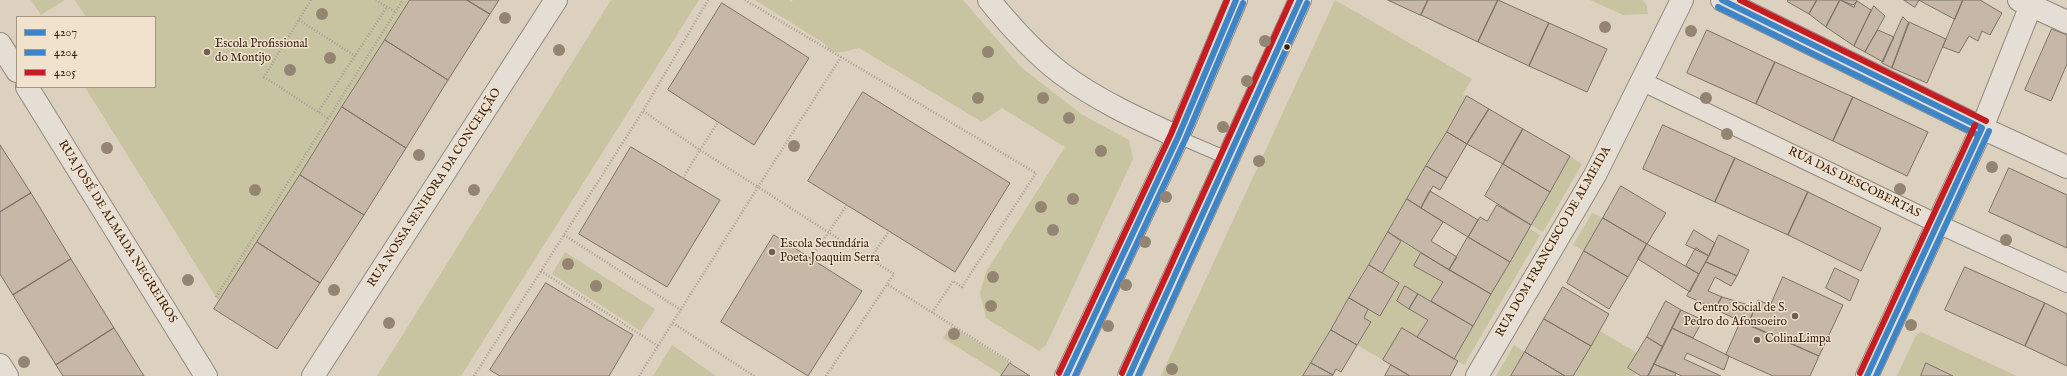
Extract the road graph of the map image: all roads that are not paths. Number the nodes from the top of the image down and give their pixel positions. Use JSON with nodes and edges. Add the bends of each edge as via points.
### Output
{"nodes":[{"id":1,"x":556,"y":0,"type":"edge"},
{"id":2,"x":989,"y":0,"type":"edge"},
{"id":3,"x":1236,"y":0,"type":"edge"},
{"id":4,"x":1300,"y":0,"type":"edge"},
{"id":5,"x":1682,"y":0,"type":"edge"},
{"id":6,"x":1722,"y":0,"type":"edge"},
{"id":7,"x":2028,"y":2,"type":"edge"},
{"id":8,"x":2067,"y":22,"type":"edge"},
{"id":9,"x":1641,"y":82,"type":"junction"},
{"id":10,"x":28,"y":88,"type":"edge"},
{"id":11,"x":1982,"y":128,"type":"junction"},
{"id":12,"x":1178,"y":138,"type":"junction"},
{"id":13,"x":1227,"y":158,"type":"junction"},
{"id":14,"x":2067,"y":168,"type":"edge"},
{"id":15,"x":1938,"y":224,"type":"junction"},
{"id":16,"x":2067,"y":283,"type":"edge"},
{"id":17,"x":0,"y":365,"type":"edge"},
{"id":18,"x":7,"y":376,"type":"edge"},
{"id":19,"x":206,"y":376,"type":"edge"},
{"id":20,"x":313,"y":376,"type":"edge"},
{"id":21,"x":1066,"y":376,"type":"edge"},
{"id":22,"x":1129,"y":376,"type":"edge"},
{"id":23,"x":1477,"y":376,"type":"edge"},
{"id":24,"x":1867,"y":376,"type":"edge"}],
"edges":[{"from":1,"to":20,"type":"street","name":"RUA NOSSA SENHORA DA CONCEIÇÃO"},
{"from":2,"to":12,"type":"street","via":[[1023,41],[1062,74],[1129,115]]},
{"from":3,"to":12,"type":"street"},
{"from":4,"to":13,"type":"street"},
{"from":5,"to":9,"type":"street","name":"RUA DOM FRANCISCO DE ALMEIDA"},
{"from":6,"to":11,"type":"street"},
{"from":7,"to":8,"type":"street"},
{"from":7,"to":11,"type":"street"},
{"from":9,"to":15,"type":"street","name":"RUA DAS DESCOBERTAS"},
{"from":9,"to":23,"type":"street","name":"RUA DOM FRANCISCO DE ALMEIDA","via":[[1595,175]]},
{"from":10,"to":19,"type":"street","name":"RUA JOSÉ DE ALMADA NEGREIROS"},
{"from":11,"to":14,"type":"street"},
{"from":11,"to":15,"type":"street"},
{"from":12,"to":13,"type":"lane"},
{"from":12,"to":21,"type":"street"},
{"from":13,"to":22,"type":"street"},
{"from":15,"to":16,"type":"street","name":"RUA DAS DESCOBERTAS"},
{"from":15,"to":24,"type":"street"},
{"from":17,"to":18,"type":"street"}]}
